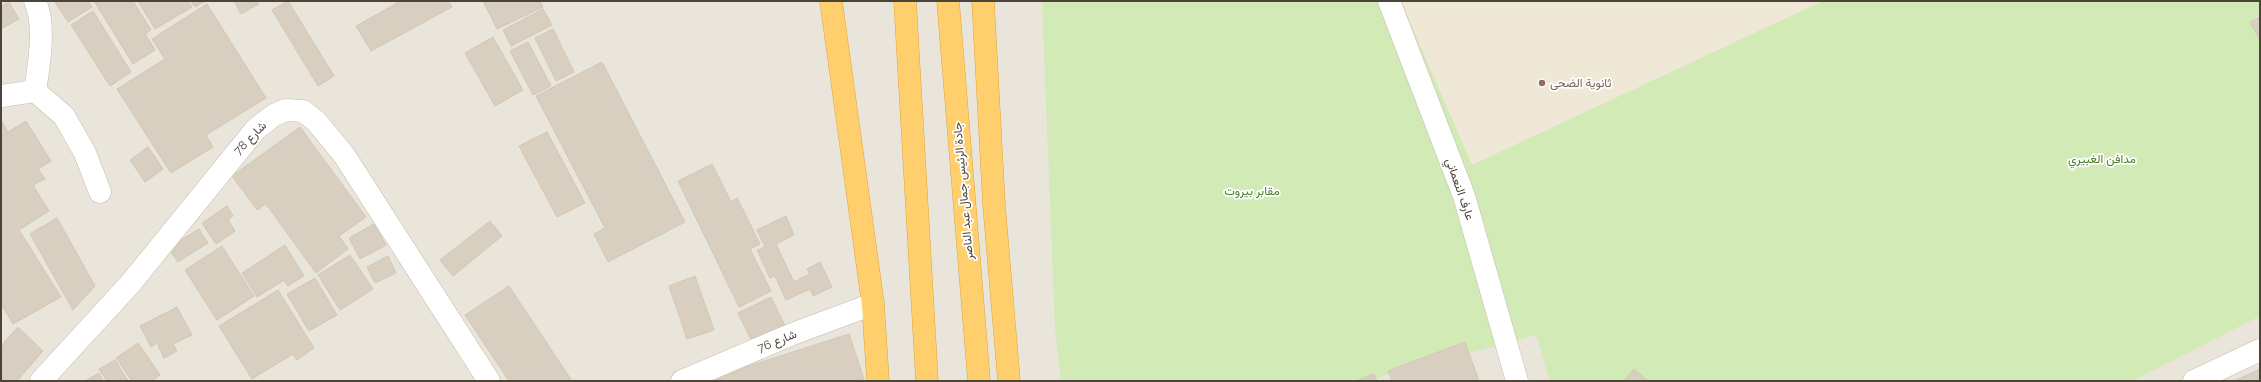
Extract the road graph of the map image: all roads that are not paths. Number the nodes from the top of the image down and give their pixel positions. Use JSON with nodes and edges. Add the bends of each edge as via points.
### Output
{"nodes":[{"id":1,"x":36,"y":1,"type":"edge"},
{"id":2,"x":831,"y":1,"type":"edge"},
{"id":3,"x":948,"y":1,"type":"edge"},
{"id":4,"x":983,"y":1,"type":"edge"},
{"id":5,"x":1389,"y":1,"type":"edge"},
{"id":6,"x":905,"y":2,"type":"edge"},
{"id":7,"x":35,"y":91,"type":"junction"},
{"id":8,"x":1,"y":96,"type":"edge"},
{"id":9,"x":100,"y":192,"type":"dead end"},
{"id":10,"x":873,"y":304,"type":"junction"},
{"id":11,"x":2260,"y":350,"type":"edge"},
{"id":12,"x":41,"y":381,"type":"edge"},
{"id":13,"x":489,"y":381,"type":"edge"},
{"id":14,"x":682,"y":381,"type":"edge"},
{"id":15,"x":878,"y":381,"type":"edge"},
{"id":16,"x":927,"y":381,"type":"edge"},
{"id":17,"x":979,"y":381,"type":"edge"},
{"id":18,"x":1009,"y":381,"type":"edge"},
{"id":19,"x":1517,"y":381,"type":"edge"},
{"id":20,"x":2194,"y":381,"type":"edge"}],
"edges":[{"from":1,"to":7,"type":"street","via":[[40,11],[39,66]]},
{"from":2,"to":10,"type":"highway"},
{"from":3,"to":17,"type":"highway","name":"جادة الرئيس جمال عبد الناصر"},
{"from":4,"to":18,"type":"highway","via":[[994,205]]},
{"from":5,"to":19,"type":"street","name":"عارف النعماني","via":[[1464,196]]},
{"from":6,"to":16,"type":"highway"},
{"from":7,"to":8,"type":"street"},
{"from":7,"to":9,"type":"street","via":[[64,116],[85,153]]},
{"from":10,"to":14,"type":"street","name":"شارع 76","via":[[795,333]]},
{"from":10,"to":15,"type":"highway"},
{"from":11,"to":20,"type":"street"},
{"from":12,"to":13,"type":"street","name":"شارع 78","via":[[130,284],[256,129],[274,115],[294,109],[309,114],[344,155]]}]}
